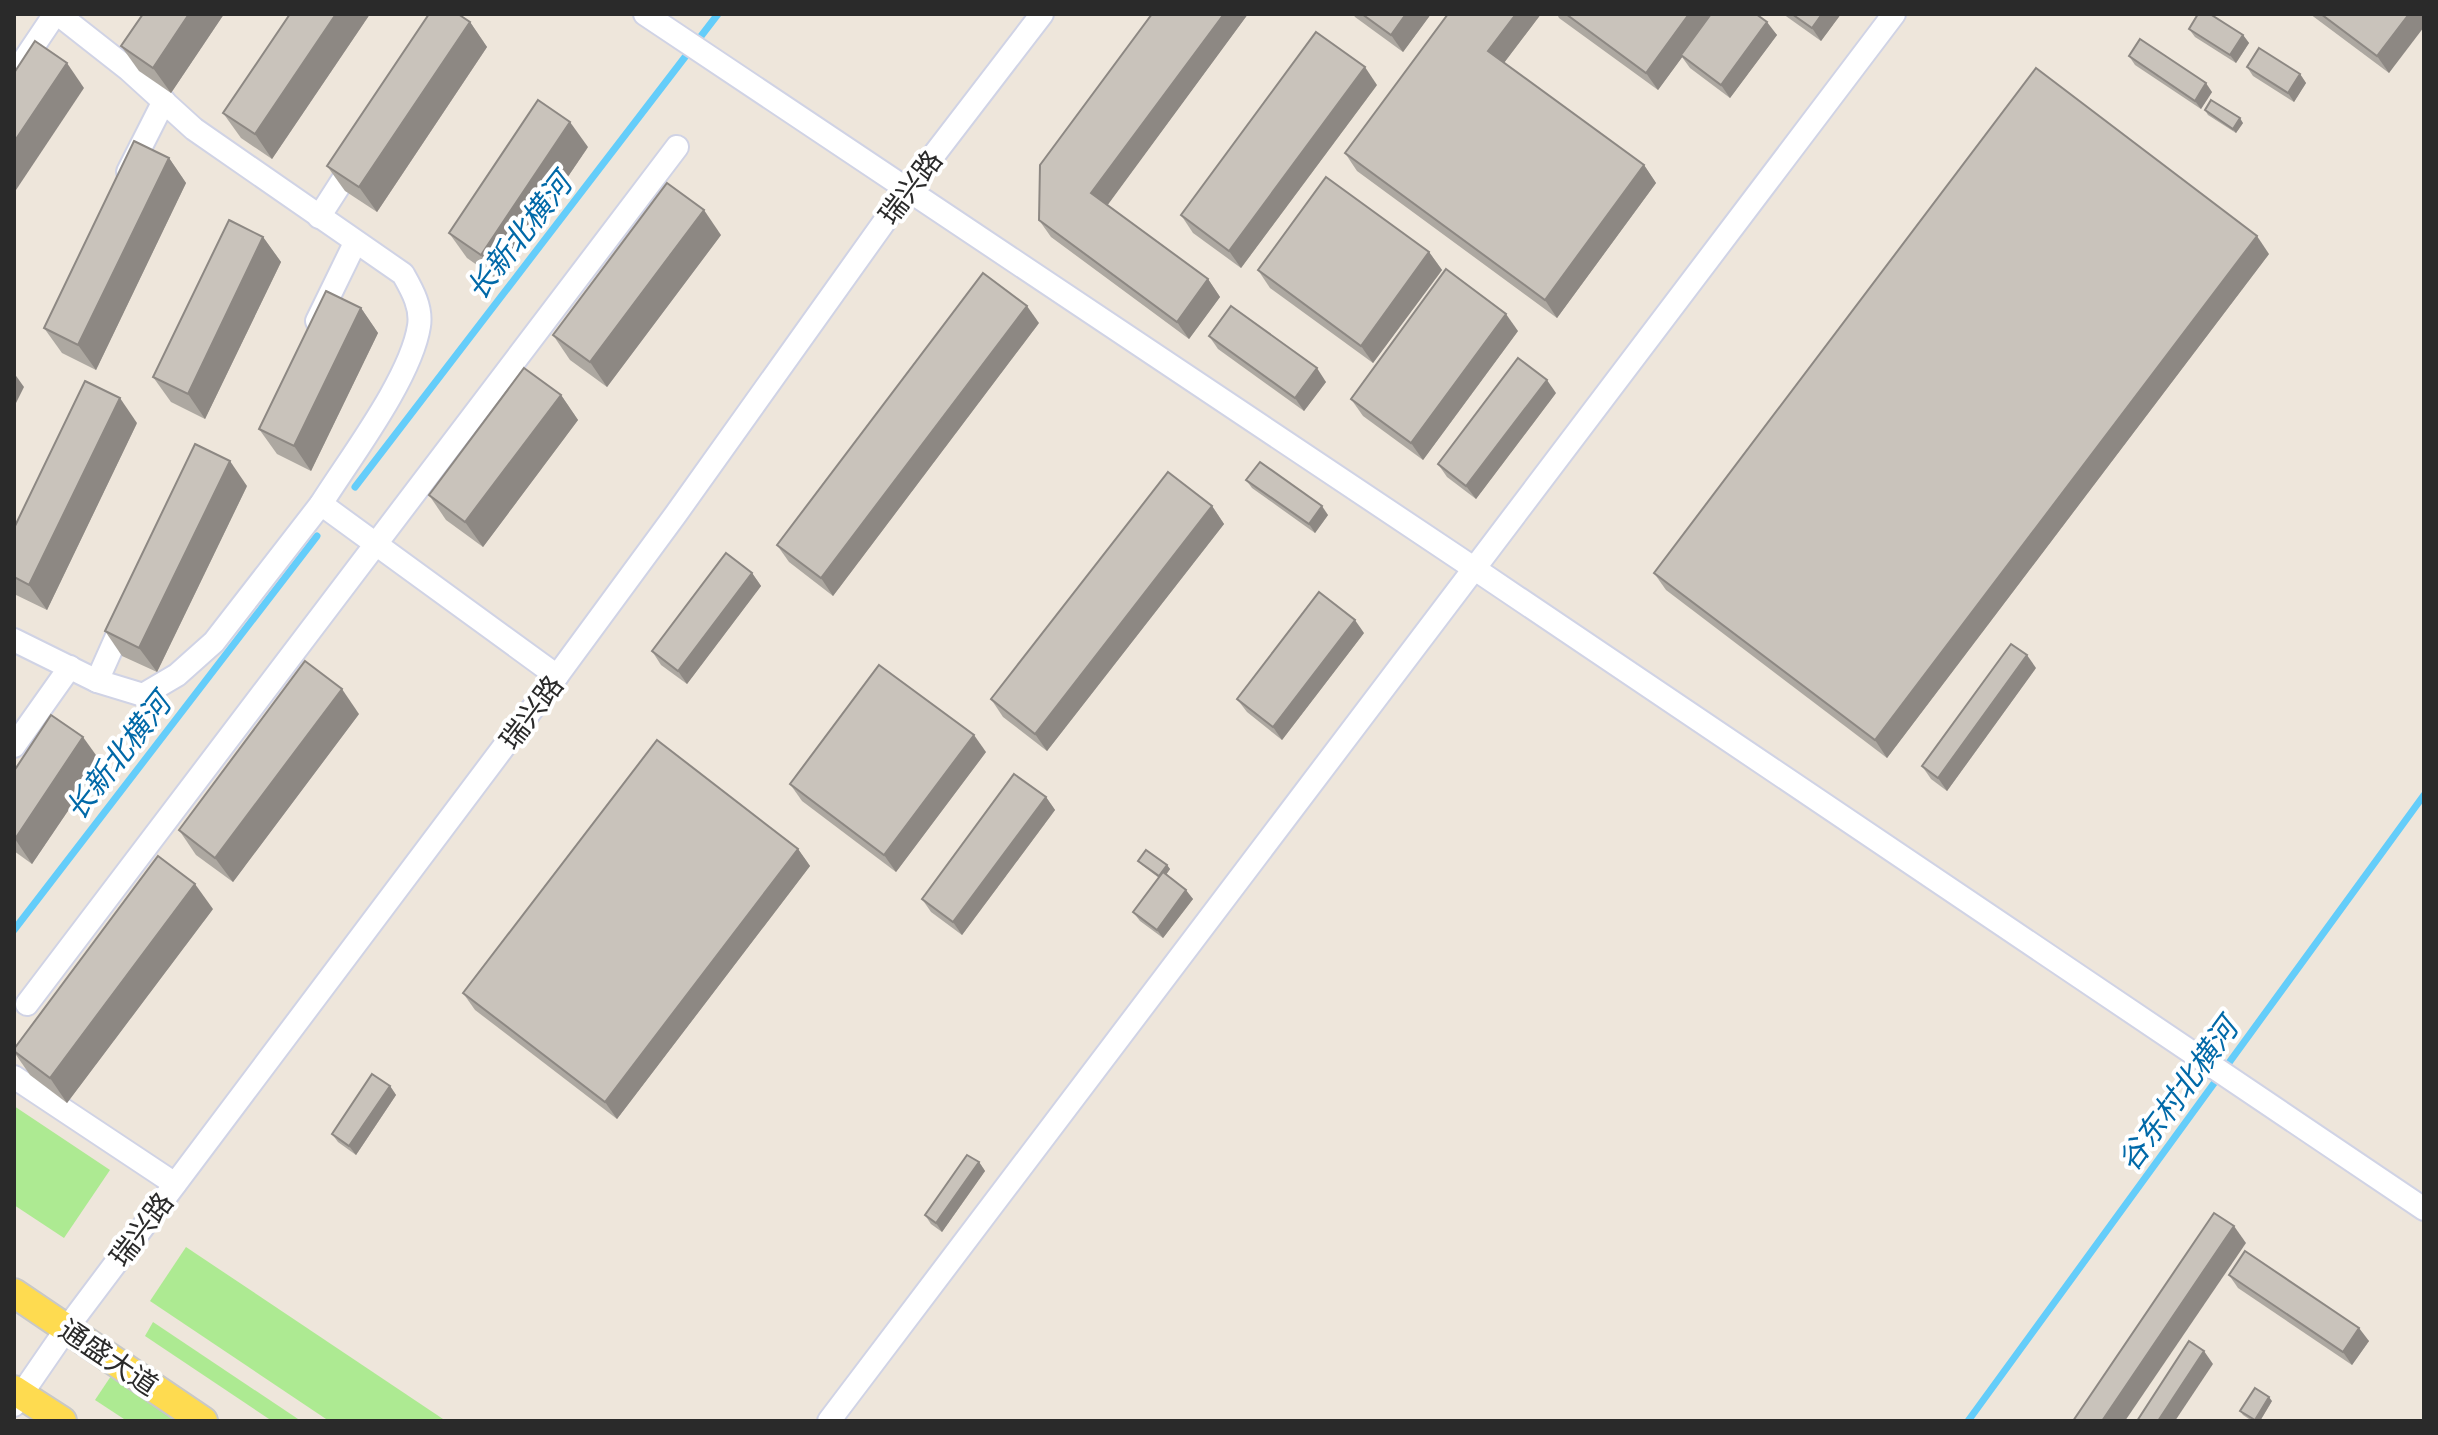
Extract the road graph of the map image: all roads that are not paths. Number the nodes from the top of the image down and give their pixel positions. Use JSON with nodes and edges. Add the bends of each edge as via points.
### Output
{"nodes":[{"id":1,"x":56,"y":14,"type":"edge"},
{"id":2,"x":645,"y":14,"type":"edge"},
{"id":3,"x":1042,"y":14,"type":"edge"},
{"id":4,"x":1894,"y":14,"type":"edge"},
{"id":5,"x":142,"y":47,"type":"edge"},
{"id":6,"x":128,"y":69,"type":"junction"},
{"id":7,"x":14,"y":75,"type":"edge"},
{"id":8,"x":164,"y":101,"type":"junction"},
{"id":9,"x":238,"y":124,"type":"edge"},
{"id":10,"x":369,"y":139,"type":"edge"},
{"id":11,"x":677,"y":147,"type":"dead end"},
{"id":12,"x":222,"y":149,"type":"junction"},
{"id":13,"x":120,"y":187,"type":"edge"},
{"id":14,"x":907,"y":190,"type":"junction"},
{"id":15,"x":319,"y":217,"type":"junction"},
{"id":16,"x":355,"y":243,"type":"junction"},
{"id":17,"x":309,"y":337,"type":"edge"},
{"id":18,"x":321,"y":504,"type":"junction"},
{"id":19,"x":375,"y":542,"type":"junction"},
{"id":20,"x":1475,"y":569,"type":"junction"},
{"id":21,"x":136,"y":594,"type":"edge"},
{"id":22,"x":14,"y":640,"type":"edge"},
{"id":23,"x":70,"y":667,"type":"junction"},
{"id":24,"x":557,"y":676,"type":"junction"},
{"id":25,"x":97,"y":681,"type":"junction"},
{"id":26,"x":14,"y":746,"type":"edge"},
{"id":27,"x":27,"y":1004,"type":"dead end"},
{"id":28,"x":14,"y":1077,"type":"edge"},
{"id":29,"x":175,"y":1184,"type":"junction"},
{"id":30,"x":2424,"y":1209,"type":"edge"},
{"id":31,"x":14,"y":1293,"type":"edge"},
{"id":32,"x":67,"y":1328,"type":"junction"},
{"id":33,"x":17,"y":1397,"type":"edge"},
{"id":34,"x":62,"y":1421,"type":"edge"},
{"id":35,"x":203,"y":1421,"type":"edge"},
{"id":36,"x":829,"y":1421,"type":"edge"}],
"edges":[{"from":1,"to":6,"type":"street"},
{"from":1,"to":7,"type":"street"},
{"from":2,"to":14,"type":"street"},
{"from":3,"to":14,"type":"street","name":"瑞兴路"},
{"from":4,"to":20,"type":"street"},
{"from":5,"to":6,"type":"street"},
{"from":6,"to":8,"type":"street"},
{"from":8,"to":12,"type":"street"},
{"from":8,"to":13,"type":"street"},
{"from":9,"to":12,"type":"street"},
{"from":10,"to":15,"type":"street"},
{"from":11,"to":19,"type":"street"},
{"from":12,"to":15,"type":"street"},
{"from":14,"to":20,"type":"street"},
{"from":14,"to":24,"type":"street","name":"瑞兴路"},
{"from":15,"to":16,"type":"street"},
{"from":16,"to":17,"type":"street"},
{"from":16,"to":18,"type":"street","via":[[403,274],[417,299],[420,324],[406,366]]},
{"from":18,"to":19,"type":"street"},
{"from":18,"to":25,"type":"street","via":[[214,642],[177,675],[143,695]]},
{"from":19,"to":24,"type":"street"},
{"from":19,"to":27,"type":"street"},
{"from":20,"to":30,"type":"street"},
{"from":20,"to":36,"type":"street"},
{"from":21,"to":25,"type":"street"},
{"from":22,"to":23,"type":"street"},
{"from":23,"to":25,"type":"street"},
{"from":23,"to":26,"type":"street"},
{"from":24,"to":29,"type":"street","name":"瑞兴路"},
{"from":28,"to":29,"type":"street"},
{"from":29,"to":32,"type":"street","name":"瑞兴路"},
{"from":31,"to":32,"type":"main road","name":"通盛大道"},
{"from":32,"to":33,"type":"street","name":"瑞兴路"},
{"from":32,"to":35,"type":"main road","name":"通盛大道"},
{"from":33,"to":34,"type":"main road"}]}
